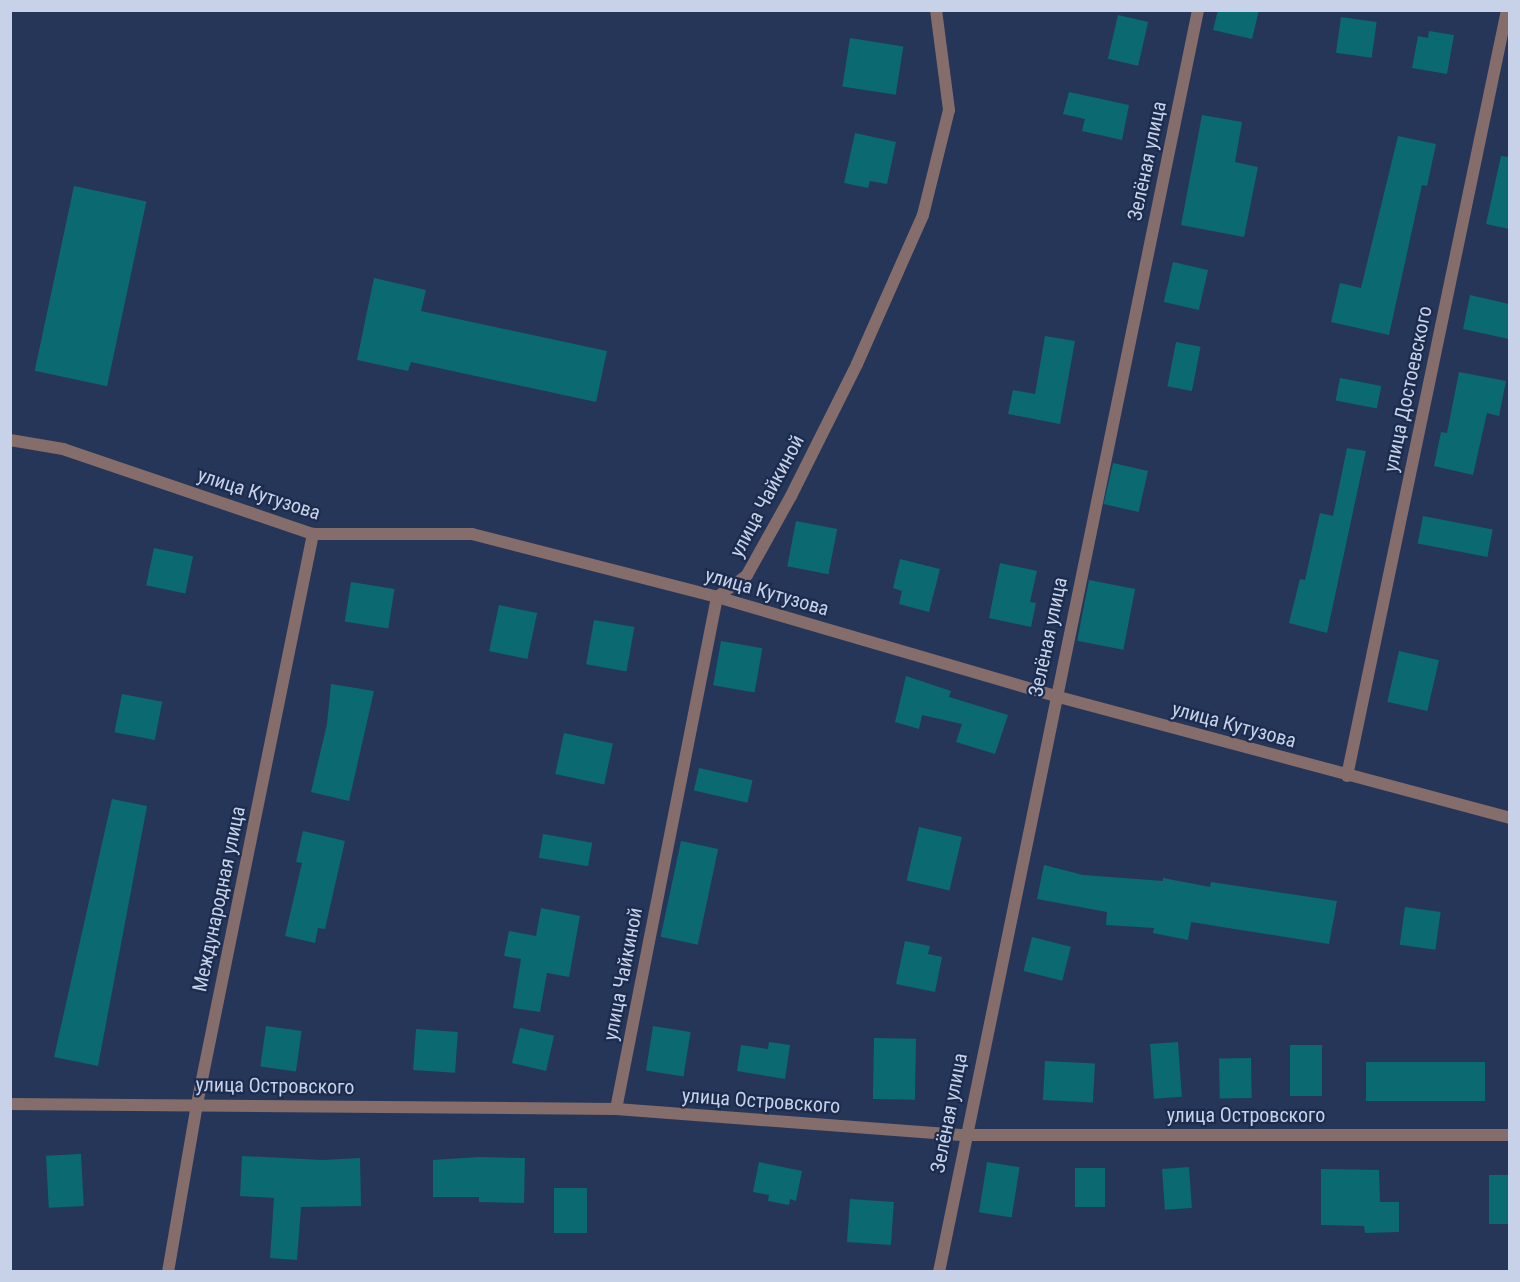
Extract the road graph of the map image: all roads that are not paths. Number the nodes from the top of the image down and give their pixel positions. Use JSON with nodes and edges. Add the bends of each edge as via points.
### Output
{"nodes":[{"id":1,"x":936,"y":10,"type":"edge"},
{"id":2,"x":1198,"y":10,"type":"edge"},
{"id":3,"x":1507,"y":10,"type":"edge"},
{"id":4,"x":10,"y":440,"type":"edge"},
{"id":5,"x":313,"y":534,"type":"junction"},
{"id":6,"x":717,"y":597,"type":"junction"},
{"id":7,"x":1055,"y":696,"type":"junction"},
{"id":8,"x":1347,"y":776,"type":"junction"},
{"id":9,"x":1509,"y":818,"type":"edge"},
{"id":10,"x":10,"y":1104,"type":"edge"},
{"id":11,"x":197,"y":1104,"type":"junction"},
{"id":12,"x":616,"y":1109,"type":"junction"},
{"id":13,"x":964,"y":1135,"type":"junction"},
{"id":14,"x":1509,"y":1135,"type":"edge"},
{"id":15,"x":168,"y":1272,"type":"edge"},
{"id":16,"x":939,"y":1272,"type":"edge"}],
"edges":[{"from":1,"to":6,"type":"street","name":"улица Чайкиной","via":[[949,110],[922,215],[857,364],[791,496],[747,575]]},
{"from":2,"to":7,"type":"street","name":"Зелёная улица"},
{"from":3,"to":8,"type":"street","name":"улица Достоевского"},
{"from":4,"to":5,"type":"street","name":"улица Кутузова","via":[[63,449]]},
{"from":5,"to":6,"type":"street","name":"улица Кутузова","via":[[472,534]]},
{"from":5,"to":11,"type":"street","name":"Международная улица"},
{"from":6,"to":7,"type":"street","name":"улица Кутузова"},
{"from":6,"to":12,"type":"street","name":"улица Чайкиной"},
{"from":7,"to":8,"type":"street","name":"улица Кутузова"},
{"from":7,"to":13,"type":"street","name":"Зелёная улица"},
{"from":8,"to":9,"type":"street","name":"улица Кутузова"},
{"from":10,"to":11,"type":"street","name":"улица Островского"},
{"from":11,"to":12,"type":"street","name":"улица Островского"},
{"from":11,"to":15,"type":"street","name":"Международная улица"},
{"from":12,"to":13,"type":"street","name":"улица Островского"},
{"from":13,"to":14,"type":"street","name":"улица Островского"},
{"from":13,"to":16,"type":"street","name":"Зелёная улица"}]}
